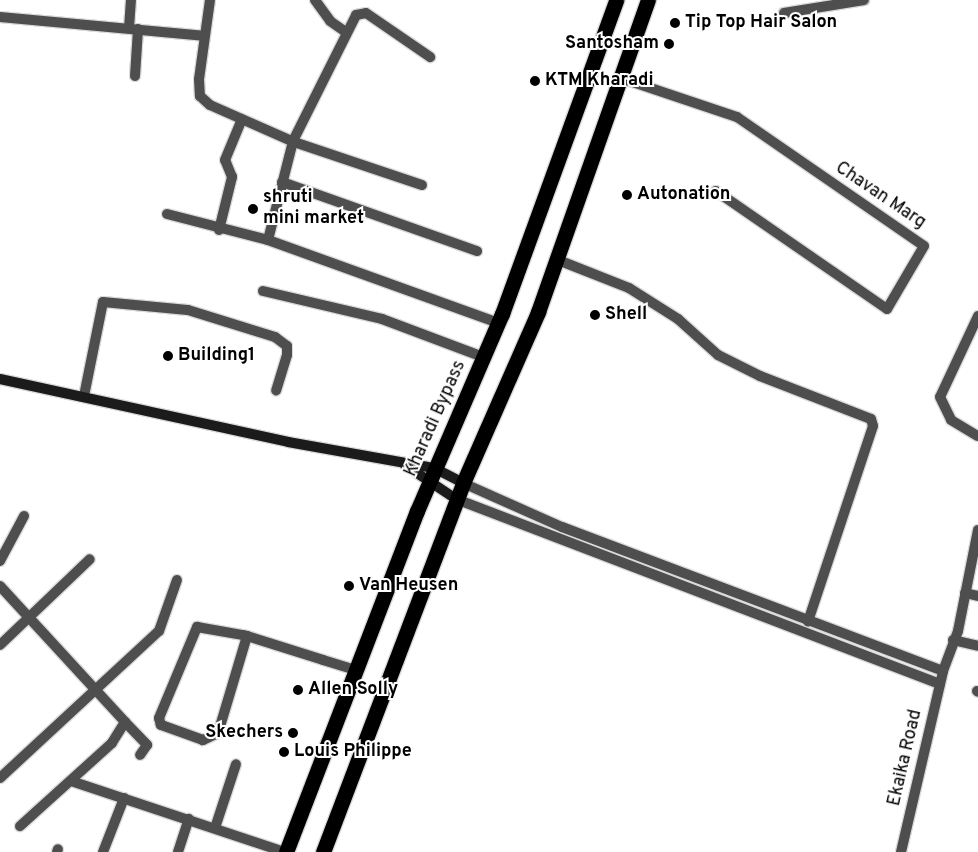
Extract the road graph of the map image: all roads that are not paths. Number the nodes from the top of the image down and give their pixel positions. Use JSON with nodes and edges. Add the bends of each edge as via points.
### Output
{"nodes":[{"id":1,"x":131,"y":0,"type":"edge"},
{"id":2,"x":210,"y":0,"type":"edge"},
{"id":3,"x":315,"y":0,"type":"edge"},
{"id":4,"x":616,"y":0,"type":"edge"},
{"id":5,"x":648,"y":0,"type":"edge"},
{"id":6,"x":864,"y":0,"type":"edge"},
{"id":7,"x":784,"y":13,"type":"dead end"},
{"id":8,"x":0,"y":17,"type":"edge"},
{"id":9,"x":134,"y":28,"type":"junction"},
{"id":10,"x":346,"y":32,"type":"junction"},
{"id":11,"x":203,"y":36,"type":"junction"},
{"id":12,"x":430,"y":58,"type":"dead end"},
{"id":13,"x":135,"y":76,"type":"dead end"},
{"id":14,"x":621,"y":78,"type":"junction"},
{"id":15,"x":242,"y":119,"type":"junction"},
{"id":16,"x":293,"y":141,"type":"junction"},
{"id":17,"x":282,"y":182,"type":"junction"},
{"id":18,"x":422,"y":185,"type":"dead end"},
{"id":19,"x":716,"y":191,"type":"dead end"},
{"id":20,"x":167,"y":214,"type":"dead end"},
{"id":21,"x":219,"y":230,"type":"junction"},
{"id":22,"x":268,"y":240,"type":"junction"},
{"id":23,"x":477,"y":252,"type":"dead end"},
{"id":24,"x":558,"y":260,"type":"junction"},
{"id":25,"x":263,"y":291,"type":"dead end"},
{"id":26,"x":978,"y":316,"type":"edge"},
{"id":27,"x":498,"y":323,"type":"junction"},
{"id":28,"x":483,"y":357,"type":"junction"},
{"id":29,"x":0,"y":379,"type":"edge"},
{"id":30,"x":276,"y":390,"type":"dead end"},
{"id":31,"x":84,"y":396,"type":"junction"},
{"id":32,"x":978,"y":436,"type":"edge"},
{"id":33,"x":404,"y":464,"type":"junction"},
{"id":34,"x":434,"y":468,"type":"junction"},
{"id":35,"x":428,"y":483,"type":"junction"},
{"id":36,"x":463,"y":483,"type":"junction"},
{"id":37,"x":456,"y":498,"type":"junction"},
{"id":38,"x":24,"y":516,"type":"dead end"},
{"id":39,"x":978,"y":535,"type":"edge"},
{"id":40,"x":90,"y":559,"type":"dead end"},
{"id":41,"x":0,"y":561,"type":"edge"},
{"id":42,"x":177,"y":580,"type":"dead end"},
{"id":43,"x":0,"y":586,"type":"edge"},
{"id":44,"x":965,"y":594,"type":"junction"},
{"id":45,"x":978,"y":596,"type":"edge"},
{"id":46,"x":28,"y":621,"type":"junction"},
{"id":47,"x":808,"y":621,"type":"junction"},
{"id":48,"x":247,"y":636,"type":"junction"},
{"id":49,"x":953,"y":640,"type":"junction"},
{"id":50,"x":0,"y":645,"type":"edge"},
{"id":51,"x":978,"y":646,"type":"edge"},
{"id":52,"x":356,"y":670,"type":"junction"},
{"id":53,"x":943,"y":671,"type":"junction"},
{"id":54,"x":940,"y":684,"type":"junction"},
{"id":55,"x":95,"y":689,"type":"junction"},
{"id":56,"x":124,"y":722,"type":"junction"},
{"id":57,"x":140,"y":755,"type":"dead end"},
{"id":58,"x":236,"y":764,"type":"dead end"},
{"id":59,"x":0,"y":778,"type":"edge"},
{"id":60,"x":72,"y":781,"type":"junction"},
{"id":61,"x":124,"y":798,"type":"junction"},
{"id":62,"x":189,"y":819,"type":"junction"},
{"id":63,"x":20,"y":826,"type":"dead end"},
{"id":64,"x":214,"y":828,"type":"junction"},
{"id":65,"x":104,"y":852,"type":"edge"},
{"id":66,"x":178,"y":852,"type":"edge"},
{"id":67,"x":285,"y":852,"type":"edge"},
{"id":68,"x":323,"y":852,"type":"edge"},
{"id":69,"x":901,"y":852,"type":"edge"}],
"edges":[{"from":1,"to":9,"type":"street"},
{"from":2,"to":11,"type":"street"},
{"from":3,"to":10,"type":"street","via":[[330,21]]},
{"from":4,"to":27,"type":"highway","name":"Kharadi Bypass"},
{"from":5,"to":14,"type":"highway"},
{"from":6,"to":7,"type":"street"},
{"from":8,"to":9,"type":"street"},
{"from":9,"to":11,"type":"street"},
{"from":9,"to":13,"type":"street"},
{"from":10,"to":12,"type":"street","via":[[356,14],[366,12]]},
{"from":10,"to":16,"type":"street"},
{"from":11,"to":15,"type":"street","via":[[200,96],[210,106]]},
{"from":14,"to":19,"type":"street","name":"Chavan Marg","via":[[736,117],[924,246],[887,309]]},
{"from":14,"to":24,"type":"highway"},
{"from":15,"to":16,"type":"street"},
{"from":15,"to":21,"type":"street","via":[[225,160],[232,177]]},
{"from":16,"to":17,"type":"street"},
{"from":16,"to":18,"type":"street"},
{"from":17,"to":22,"type":"street"},
{"from":17,"to":23,"type":"street"},
{"from":20,"to":21,"type":"street"},
{"from":21,"to":22,"type":"street"},
{"from":22,"to":27,"type":"street"},
{"from":24,"to":36,"type":"highway"},
{"from":24,"to":47,"type":"street","via":[[629,288],[678,319],[718,355],[760,376],[871,419],[873,426]]},
{"from":25,"to":28,"type":"street","via":[[382,319]]},
{"from":26,"to":32,"type":"street","via":[[940,397],[951,420]]},
{"from":27,"to":28,"type":"highway","name":"Kharadi Bypass"},
{"from":28,"to":34,"type":"highway","name":"Kharadi Bypass"},
{"from":29,"to":31,"type":"street"},
{"from":30,"to":31,"type":"street","via":[[287,346],[275,338],[188,310],[103,302]]},
{"from":31,"to":33,"type":"street"},
{"from":33,"to":34,"type":"street"},
{"from":33,"to":35,"type":"street"},
{"from":34,"to":35,"type":"highway","name":"Kharadi Bypass"},
{"from":34,"to":36,"type":"street"},
{"from":35,"to":37,"type":"street"},
{"from":35,"to":52,"type":"highway","name":"Kharadi Bypass"},
{"from":36,"to":37,"type":"highway"},
{"from":36,"to":47,"type":"street","via":[[562,527]]},
{"from":37,"to":54,"type":"street"},
{"from":37,"to":68,"type":"highway"},
{"from":38,"to":41,"type":"street"},
{"from":39,"to":44,"type":"street","name":"Ekaika Road"},
{"from":40,"to":46,"type":"street"},
{"from":42,"to":55,"type":"street","via":[[159,631]]},
{"from":43,"to":46,"type":"street"},
{"from":44,"to":45,"type":"street"},
{"from":44,"to":49,"type":"street","name":"Ekaika Road"},
{"from":46,"to":50,"type":"street"},
{"from":46,"to":55,"type":"street"},
{"from":47,"to":53,"type":"street"},
{"from":48,"to":48,"type":"street","via":[[218,733],[203,740],[161,726],[159,718],[197,627]]},
{"from":48,"to":52,"type":"street"},
{"from":49,"to":51,"type":"street"},
{"from":49,"to":53,"type":"street","name":"Ekaika Road"},
{"from":52,"to":67,"type":"highway","name":"Kharadi Bypass"},
{"from":53,"to":54,"type":"street","name":"Ekaika Road"},
{"from":54,"to":69,"type":"street","name":"Ekaika Road"},
{"from":55,"to":56,"type":"street"},
{"from":55,"to":59,"type":"street"},
{"from":56,"to":57,"type":"street","via":[[147,745]]},
{"from":56,"to":60,"type":"street","via":[[112,743]]},
{"from":58,"to":64,"type":"street"},
{"from":60,"to":61,"type":"street"},
{"from":60,"to":63,"type":"street"},
{"from":61,"to":62,"type":"street"},
{"from":61,"to":65,"type":"street"},
{"from":62,"to":64,"type":"street"},
{"from":62,"to":66,"type":"street"},
{"from":64,"to":67,"type":"street"}]}
